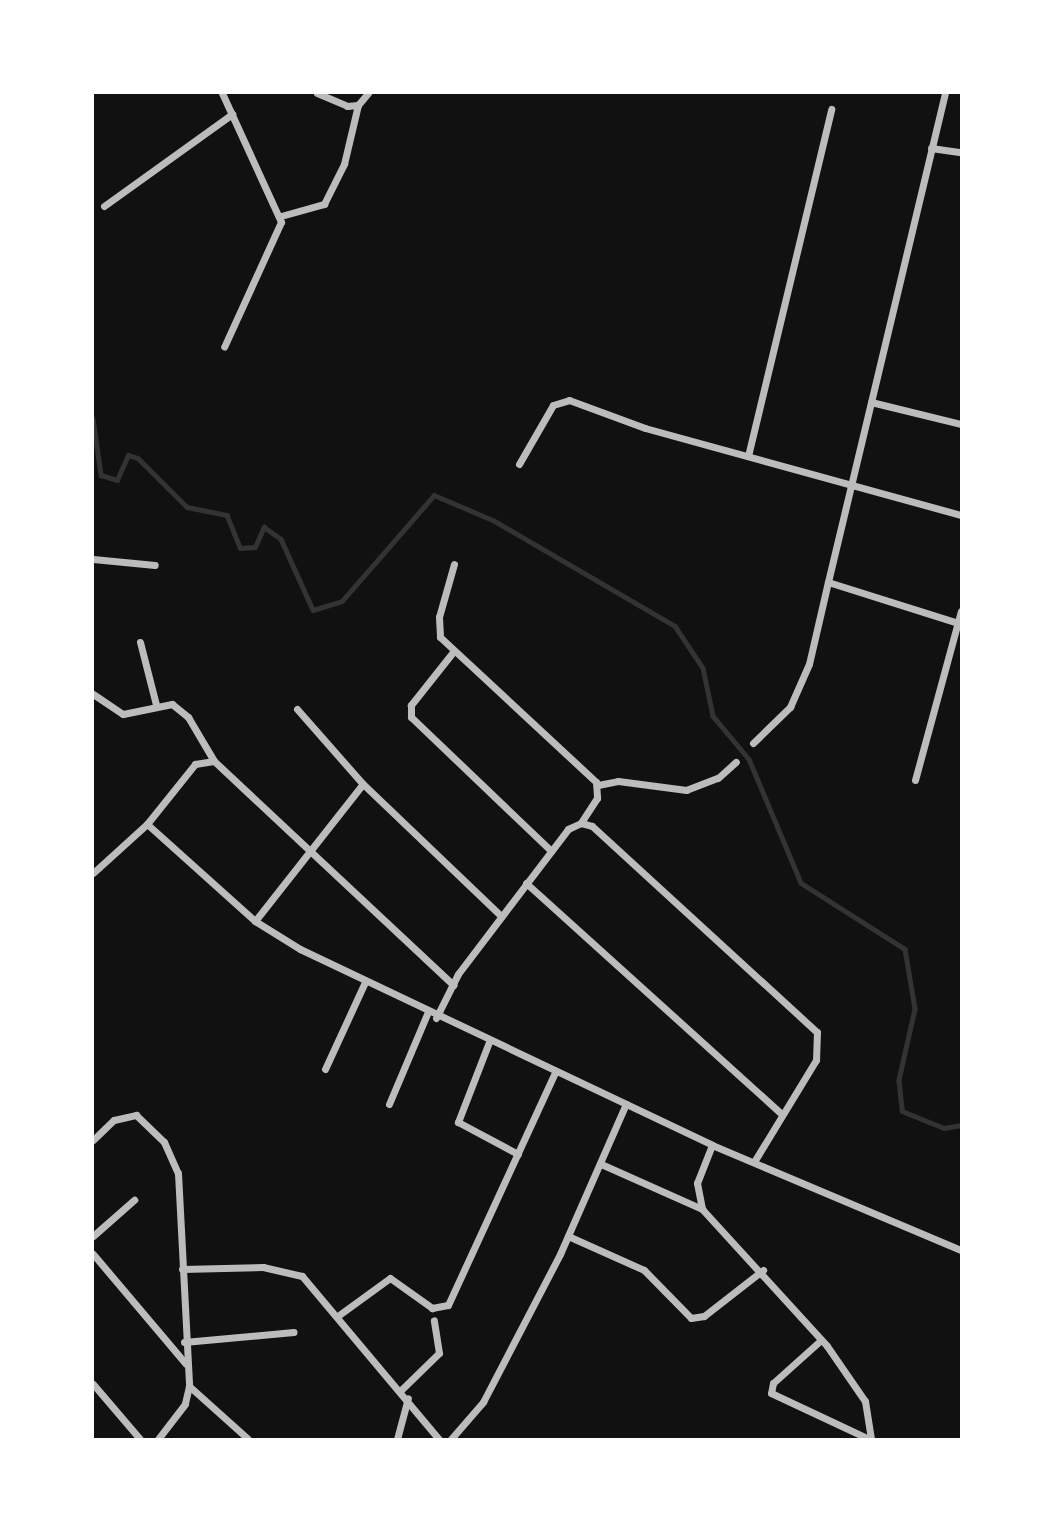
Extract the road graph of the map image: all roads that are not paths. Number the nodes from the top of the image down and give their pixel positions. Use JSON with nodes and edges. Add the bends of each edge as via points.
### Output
{"nodes":[{"id":1,"x":222,"y":93,"type":"edge"},
{"id":2,"x":317,"y":93,"type":"edge"},
{"id":3,"x":368,"y":93,"type":"edge"},
{"id":4,"x":945,"y":93,"type":"edge"},
{"id":5,"x":358,"y":105,"type":"junction"},
{"id":6,"x":831,"y":109,"type":"dead end"},
{"id":7,"x":232,"y":114,"type":"junction"},
{"id":8,"x":931,"y":148,"type":"junction"},
{"id":9,"x":961,"y":152,"type":"edge"},
{"id":10,"x":104,"y":206,"type":"dead end"},
{"id":11,"x":281,"y":216,"type":"junction"},
{"id":12,"x":224,"y":347,"type":"dead end"},
{"id":13,"x":871,"y":402,"type":"junction"},
{"id":14,"x":961,"y":424,"type":"edge"},
{"id":15,"x":748,"y":456,"type":"junction"},
{"id":16,"x":519,"y":464,"type":"dead end"},
{"id":17,"x":850,"y":483,"type":"junction"},
{"id":18,"x":961,"y":515,"type":"edge"},
{"id":19,"x":93,"y":559,"type":"edge"},
{"id":20,"x":454,"y":564,"type":"dead end"},
{"id":21,"x":156,"y":565,"type":"dead end"},
{"id":22,"x":828,"y":582,"type":"junction"},
{"id":23,"x":961,"y":611,"type":"edge"},
{"id":24,"x":958,"y":623,"type":"junction"},
{"id":25,"x":140,"y":642,"type":"dead end"},
{"id":26,"x":453,"y":652,"type":"junction"},
{"id":27,"x":93,"y":694,"type":"edge"},
{"id":28,"x":156,"y":705,"type":"junction"},
{"id":29,"x":297,"y":709,"type":"dead end"},
{"id":30,"x":753,"y":743,"type":"dead end"},
{"id":31,"x":214,"y":761,"type":"junction"},
{"id":32,"x":736,"y":762,"type":"dead end"},
{"id":33,"x":915,"y":780,"type":"dead end"},
{"id":34,"x":363,"y":784,"type":"junction"},
{"id":35,"x":598,"y":785,"type":"junction"},
{"id":36,"x":581,"y":823,"type":"junction"},
{"id":37,"x":147,"y":824,"type":"junction"},
{"id":38,"x":308,"y":847,"type":"junction"},
{"id":39,"x":551,"y":851,"type":"junction"},
{"id":40,"x":93,"y":873,"type":"edge"},
{"id":41,"x":526,"y":883,"type":"junction"},
{"id":42,"x":501,"y":916,"type":"junction"},
{"id":43,"x":254,"y":921,"type":"junction"},
{"id":44,"x":365,"y":982,"type":"junction"},
{"id":45,"x":453,"y":985,"type":"junction"},
{"id":46,"x":427,"y":1014,"type":"junction"},
{"id":47,"x":436,"y":1018,"type":"junction"},
{"id":48,"x":489,"y":1042,"type":"junction"},
{"id":49,"x":325,"y":1069,"type":"dead end"},
{"id":50,"x":555,"y":1072,"type":"junction"},
{"id":51,"x":389,"y":1104,"type":"dead end"},
{"id":52,"x":626,"y":1104,"type":"junction"},
{"id":53,"x":782,"y":1114,"type":"junction"},
{"id":54,"x":93,"y":1140,"type":"edge"},
{"id":55,"x":712,"y":1144,"type":"junction"},
{"id":56,"x":518,"y":1154,"type":"junction"},
{"id":57,"x":754,"y":1162,"type":"junction"},
{"id":58,"x":601,"y":1164,"type":"junction"},
{"id":59,"x":134,"y":1200,"type":"dead end"},
{"id":60,"x":702,"y":1209,"type":"junction"},
{"id":61,"x":93,"y":1236,"type":"edge"},
{"id":62,"x":568,"y":1236,"type":"junction"},
{"id":63,"x":961,"y":1250,"type":"edge"},
{"id":64,"x":93,"y":1254,"type":"edge"},
{"id":65,"x":182,"y":1269,"type":"junction"},
{"id":66,"x":763,"y":1270,"type":"junction"},
{"id":67,"x":339,"y":1315,"type":"junction"},
{"id":68,"x":434,"y":1320,"type":"dead end"},
{"id":69,"x":294,"y":1332,"type":"dead end"},
{"id":70,"x":821,"y":1340,"type":"junction"},
{"id":71,"x":184,"y":1342,"type":"junction"},
{"id":72,"x":186,"y":1365,"type":"junction"},
{"id":73,"x":93,"y":1384,"type":"edge"},
{"id":74,"x":189,"y":1386,"type":"junction"},
{"id":75,"x":401,"y":1390,"type":"junction"},
{"id":76,"x":96,"y":1395,"type":"edge"},
{"id":77,"x":408,"y":1398,"type":"junction"},
{"id":78,"x":140,"y":1439,"type":"edge"},
{"id":79,"x":158,"y":1439,"type":"edge"},
{"id":80,"x":248,"y":1439,"type":"edge"},
{"id":81,"x":397,"y":1439,"type":"edge"},
{"id":82,"x":439,"y":1439,"type":"edge"},
{"id":83,"x":451,"y":1439,"type":"edge"},
{"id":84,"x":870,"y":1439,"type":"edge"}],
"edges":[{"from":1,"to":7,"type":"street"},
{"from":2,"to":5,"type":"street"},
{"from":3,"to":5,"type":"street"},
{"from":4,"to":8,"type":"street"},
{"from":5,"to":11,"type":"street","via":[[344,164],[324,204]]},
{"from":6,"to":15,"type":"street"},
{"from":7,"to":10,"type":"street"},
{"from":7,"to":11,"type":"street"},
{"from":8,"to":9,"type":"street"},
{"from":8,"to":13,"type":"street"},
{"from":11,"to":12,"type":"street"},
{"from":13,"to":14,"type":"street"},
{"from":13,"to":17,"type":"street"},
{"from":15,"to":16,"type":"street","via":[[560,400]]},
{"from":15,"to":17,"type":"street"},
{"from":17,"to":18,"type":"street"},
{"from":17,"to":22,"type":"street"},
{"from":19,"to":21,"type":"street"},
{"from":20,"to":26,"type":"street","via":[[438,626]]},
{"from":22,"to":24,"type":"street","via":[[842,591]]},
{"from":22,"to":30,"type":"street","via":[[809,664],[790,706]]},
{"from":23,"to":24,"type":"street"},
{"from":24,"to":33,"type":"street"},
{"from":25,"to":28,"type":"street"},
{"from":26,"to":35,"type":"street"},
{"from":26,"to":39,"type":"street","via":[[411,705],[411,717]]},
{"from":27,"to":28,"type":"street","via":[[123,714]]},
{"from":28,"to":31,"type":"street","via":[[180,709]]},
{"from":29,"to":34,"type":"street"},
{"from":31,"to":37,"type":"street","via":[[195,764]]},
{"from":31,"to":38,"type":"street"},
{"from":32,"to":35,"type":"street","via":[[718,778],[678,791],[627,782]]},
{"from":34,"to":38,"type":"street"},
{"from":34,"to":42,"type":"street"},
{"from":35,"to":36,"type":"street"},
{"from":36,"to":39,"type":"street"},
{"from":36,"to":53,"type":"street","via":[[817,1032],[816,1060]]},
{"from":37,"to":40,"type":"street"},
{"from":37,"to":43,"type":"street"},
{"from":38,"to":43,"type":"street"},
{"from":38,"to":45,"type":"street"},
{"from":39,"to":41,"type":"street"},
{"from":41,"to":42,"type":"street"},
{"from":41,"to":53,"type":"street"},
{"from":42,"to":45,"type":"street"},
{"from":43,"to":44,"type":"street"},
{"from":44,"to":46,"type":"street"},
{"from":44,"to":49,"type":"street"},
{"from":45,"to":47,"type":"street"},
{"from":46,"to":47,"type":"street"},
{"from":46,"to":51,"type":"street"},
{"from":47,"to":48,"type":"street"},
{"from":48,"to":50,"type":"street"},
{"from":48,"to":56,"type":"street","via":[[458,1122]]},
{"from":50,"to":52,"type":"street"},
{"from":50,"to":56,"type":"street"},
{"from":52,"to":55,"type":"street"},
{"from":52,"to":58,"type":"street"},
{"from":53,"to":57,"type":"street"},
{"from":54,"to":65,"type":"street","via":[[125,1115],[145,1121],[164,1142],[178,1173]]},
{"from":55,"to":57,"type":"street"},
{"from":55,"to":60,"type":"street","via":[[697,1183]]},
{"from":56,"to":67,"type":"street","via":[[444,1309],[390,1278]]},
{"from":57,"to":63,"type":"street"},
{"from":58,"to":60,"type":"street"},
{"from":58,"to":62,"type":"street"},
{"from":59,"to":61,"type":"street"},
{"from":60,"to":66,"type":"street"},
{"from":62,"to":66,"type":"street","via":[[644,1270],[691,1318],[704,1316]]},
{"from":62,"to":83,"type":"street","via":[[483,1402]]},
{"from":64,"to":72,"type":"street"},
{"from":65,"to":67,"type":"street","via":[[294,1272]]},
{"from":65,"to":71,"type":"street"},
{"from":66,"to":70,"type":"street"},
{"from":67,"to":75,"type":"street"},
{"from":68,"to":75,"type":"street","via":[[439,1353]]},
{"from":69,"to":71,"type":"street"},
{"from":70,"to":84,"type":"street","via":[[865,1401]]},
{"from":70,"to":84,"type":"street","via":[[773,1383],[771,1393]]},
{"from":71,"to":72,"type":"street"},
{"from":72,"to":74,"type":"street"},
{"from":73,"to":76,"type":"street"},
{"from":74,"to":79,"type":"street","via":[[185,1404]]},
{"from":74,"to":80,"type":"street"},
{"from":75,"to":77,"type":"street"},
{"from":76,"to":78,"type":"street"},
{"from":77,"to":81,"type":"street"},
{"from":77,"to":82,"type":"street"}]}
